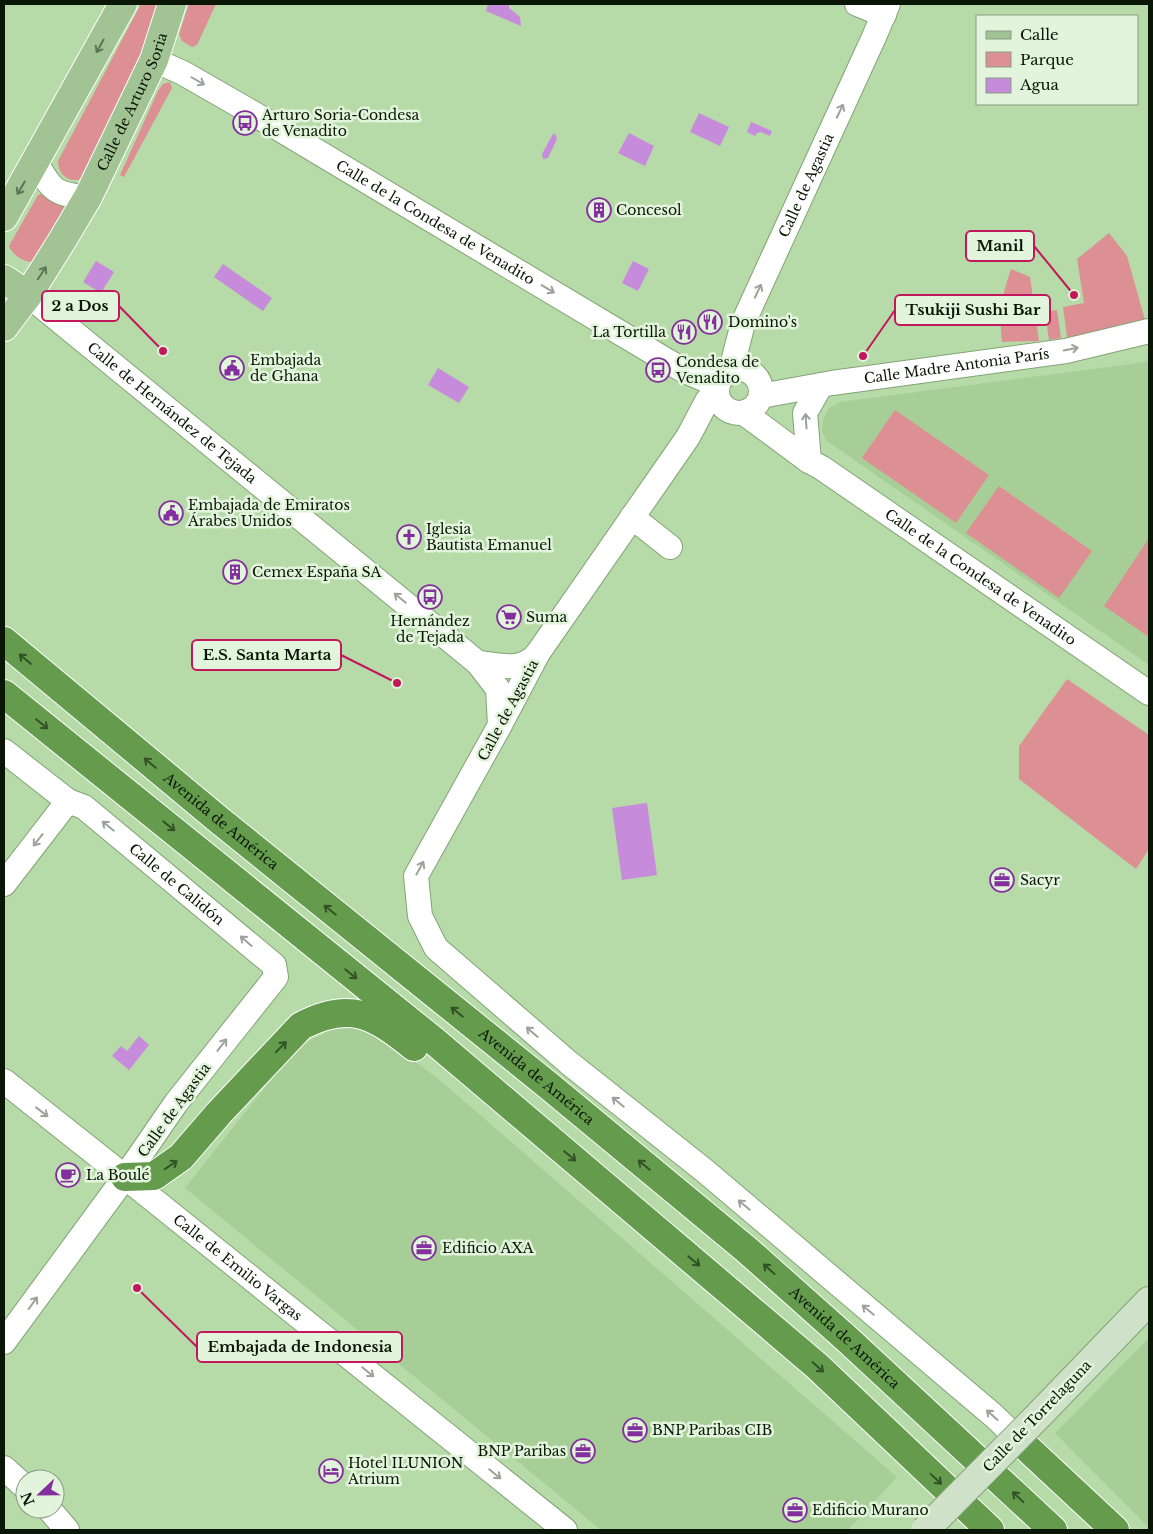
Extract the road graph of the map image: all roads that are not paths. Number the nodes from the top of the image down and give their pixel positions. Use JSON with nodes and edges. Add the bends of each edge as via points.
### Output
{"nodes":[{"id":1,"x":123,"y":4,"type":"edge"},
{"id":2,"x":172,"y":4,"type":"edge"},
{"id":3,"x":857,"y":4,"type":"edge"},
{"id":4,"x":886,"y":9,"type":"edge"},
{"id":5,"x":154,"y":60,"type":"junction"},
{"id":6,"x":36,"y":162,"type":"junction"},
{"id":7,"x":88,"y":197,"type":"junction"},
{"id":8,"x":4,"y":217,"type":"edge"},
{"id":9,"x":4,"y":279,"type":"edge"},
{"id":10,"x":28,"y":295,"type":"junction"},
{"id":11,"x":4,"y":327,"type":"edge"},
{"id":12,"x":1149,"y":331,"type":"edge"},
{"id":13,"x":721,"y":382,"type":"junction"},
{"id":14,"x":821,"y":385,"type":"junction"},
{"id":15,"x":749,"y":406,"type":"junction"},
{"id":16,"x":688,"y":437,"type":"junction"},
{"id":17,"x":809,"y":461,"type":"junction"},
{"id":18,"x":632,"y":517,"type":"junction"},
{"id":19,"x":670,"y":547,"type":"dead end"},
{"id":20,"x":4,"y":641,"type":"edge"},
{"id":21,"x":538,"y":653,"type":"junction"},
{"id":22,"x":478,"y":663,"type":"junction"},
{"id":23,"x":1149,"y":693,"type":"edge"},
{"id":24,"x":4,"y":694,"type":"edge"},
{"id":25,"x":500,"y":725,"type":"junction"},
{"id":26,"x":4,"y":751,"type":"edge"},
{"id":27,"x":68,"y":802,"type":"junction"},
{"id":28,"x":4,"y":884,"type":"edge"},
{"id":29,"x":276,"y":977,"type":"joint"},
{"id":30,"x":4,"y":1081,"type":"edge"},
{"id":31,"x":533,"y":1124,"type":"junction"},
{"id":32,"x":126,"y":1177,"type":"junction"},
{"id":33,"x":1149,"y":1301,"type":"edge"},
{"id":34,"x":4,"y":1342,"type":"edge"},
{"id":35,"x":1027,"y":1448,"type":"junction"},
{"id":36,"x":4,"y":1468,"type":"edge"},
{"id":37,"x":15,"y":1478,"type":"edge"},
{"id":38,"x":58,"y":1519,"type":"edge"},
{"id":39,"x":67,"y":1530,"type":"edge"},
{"id":40,"x":565,"y":1530,"type":"edge"},
{"id":41,"x":925,"y":1530,"type":"edge"},
{"id":42,"x":990,"y":1530,"type":"edge"},
{"id":43,"x":1053,"y":1530,"type":"edge"},
{"id":44,"x":1100,"y":1530,"type":"edge"},
{"id":45,"x":1115,"y":1530,"type":"edge"}],
"edges":[{"from":1,"to":6,"type":"main road","one_way":true},
{"from":2,"to":5,"type":"main road","name":"Calle de Arturo Soria"},
{"from":3,"to":4,"type":"street"},
{"from":13,"to":4,"type":"street","name":"Calle de Agastia","one_way":true,"via":[[743,323]]},
{"from":5,"to":7,"type":"main road","name":"Calle de Arturo Soria"},
{"from":5,"to":13,"type":"street","name":"Calle de la Condesa de Venadito","one_way":true,"via":[[251,112],[676,366]]},
{"from":6,"to":7,"type":"street","via":[[48,184],[65,196]]},
{"from":6,"to":8,"type":"main road","one_way":true},
{"from":10,"to":7,"type":"main road","name":"Calle de Arturo Soria","one_way":true},
{"from":9,"to":10,"type":"main road"},
{"from":10,"to":11,"type":"main road","name":"Calle de Arturo Soria"},
{"from":22,"to":10,"type":"street","name":"Calle de Hernández de Tejada","one_way":true},
{"from":14,"to":12,"type":"street","name":"Calle Madre Antonia París","one_way":true,"via":[[1066,351]]},
{"from":13,"to":15,"type":"street","via":[[723,406]]},
{"from":13,"to":15,"type":"street","via":[[740,369],[755,376],[760,384]]},
{"from":13,"to":16,"type":"street","name":"Calle de Agastia"},
{"from":14,"to":15,"type":"street","name":"Calle Madre Antonia París"},
{"from":17,"to":14,"type":"street","one_way":true,"via":[[805,413]]},
{"from":15,"to":16,"type":"street","name":"Calle de Agastia"},
{"from":15,"to":17,"type":"street","name":"Calle de la Condesa de Venadito"},
{"from":16,"to":18,"type":"street","name":"Calle de Agastia"},
{"from":17,"to":23,"type":"street","name":"Calle de la Condesa de Venadito"},
{"from":18,"to":19,"type":"street"},
{"from":18,"to":21,"type":"street","name":"Calle de Agastia"},
{"from":43,"to":20,"type":"highway","name":"Avenida de América","one_way":true,"via":[[747,1250]]},
{"from":21,"to":22,"type":"street","via":[[531,662],[514,667]]},
{"from":21,"to":25,"type":"street","name":"Calle de Agastia"},
{"from":22,"to":25,"type":"street","name":"Calle de Hernández de Tejada","via":[[498,688]]},
{"from":24,"to":31,"type":"highway","one_way":true,"via":[[434,1040]]},
{"from":35,"to":25,"type":"street","name":"Calle de Agastia","one_way":true,"via":[[994,1416],[704,1171],[569,1064],[436,948],[420,916],[416,876]]},
{"from":26,"to":27,"type":"street","name":"Calle de Calidón"},
{"from":27,"to":28,"type":"street","one_way":true},
{"from":29,"to":27,"type":"street","name":"Calle de Calidón","one_way":true,"via":[[274,965],[227,925],[84,807]]},
{"from":32,"to":29,"type":"street","name":"Calle de Agastia","one_way":true,"via":[[176,1103]]},
{"from":30,"to":32,"type":"street","name":"Calle de Emilio Vargas","one_way":true},
{"from":32,"to":31,"type":"highway","one_way":true,"via":[[154,1176],[182,1158],[219,1113],[301,1026],[318,1017],[340,1012],[362,1015],[389,1027],[482,1102]]},
{"from":31,"to":42,"type":"highway","one_way":true,"via":[[817,1366]]},
{"from":34,"to":32,"type":"street","name":"Calle de Agastia","one_way":true},
{"from":32,"to":40,"type":"street","name":"Calle de Emilio Vargas","one_way":true},
{"from":33,"to":41,"type":"street","name":"Calle de Torrelaguna","bridge":true},
{"from":35,"to":44,"type":"highway"},
{"from":35,"to":45,"type":"highway"},
{"from":36,"to":37,"type":"street"},
{"from":38,"to":39,"type":"street"}]}
